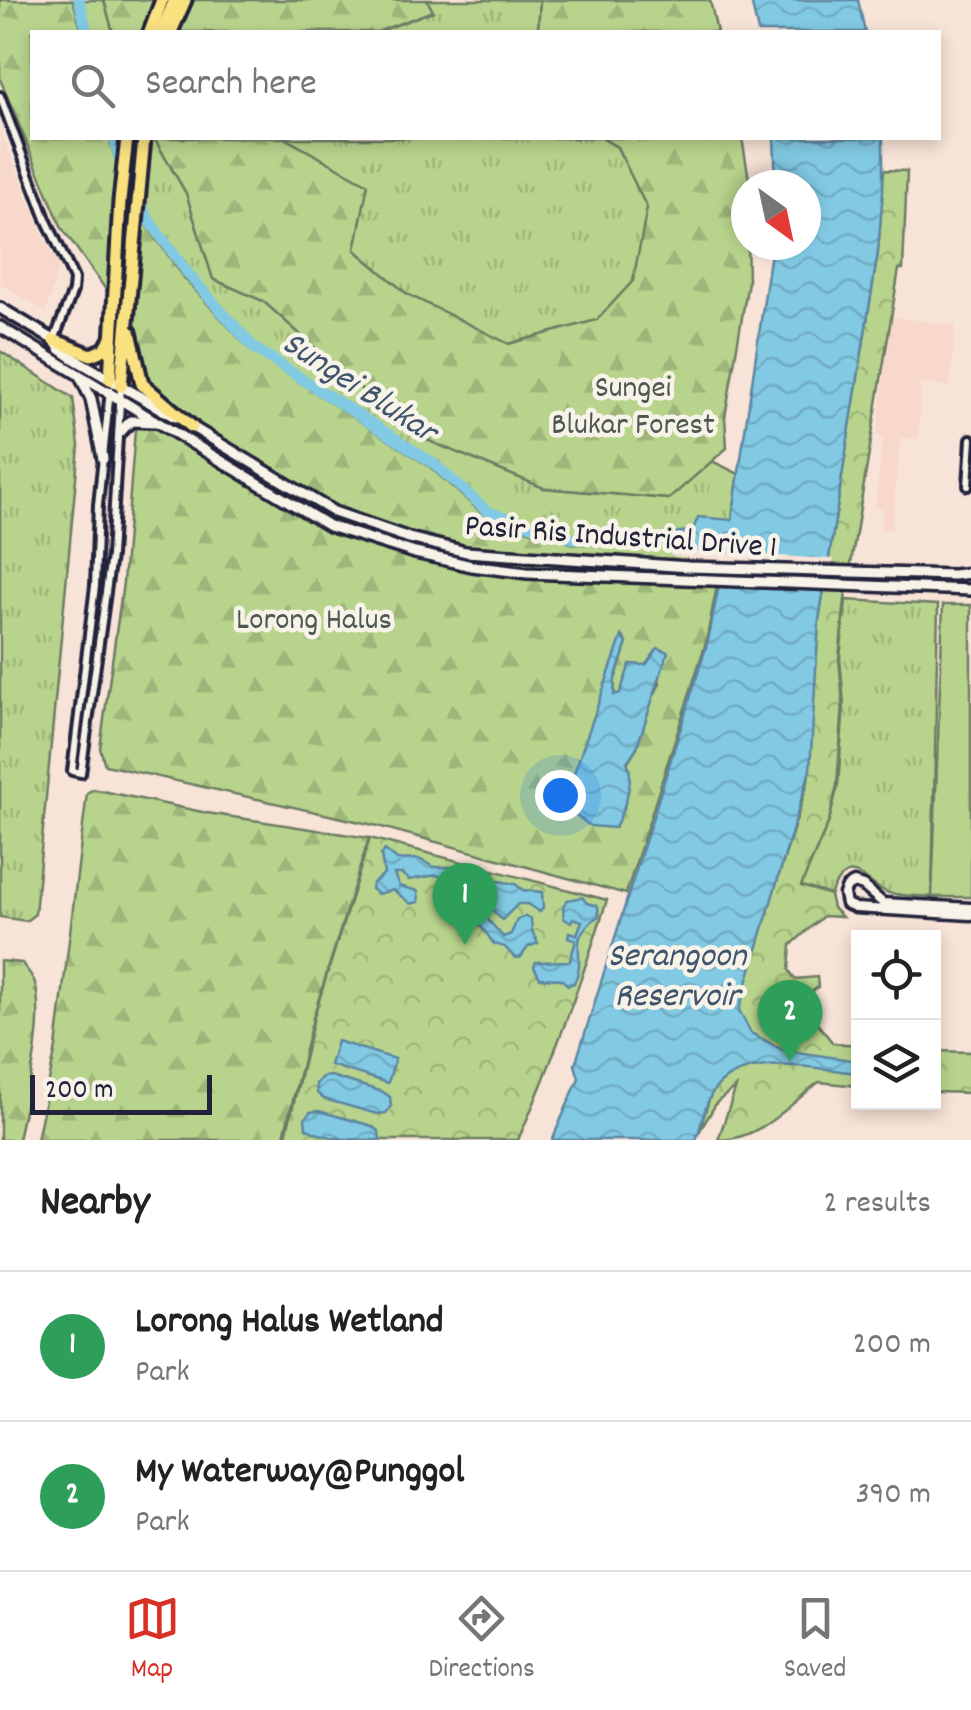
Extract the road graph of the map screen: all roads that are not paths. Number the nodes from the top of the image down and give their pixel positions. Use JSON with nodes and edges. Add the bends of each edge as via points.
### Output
{"nodes":[{"id":1,"x":162,"y":0,"type":"edge"},
{"id":2,"x":175,"y":0,"type":"edge"},
{"id":3,"x":185,"y":0,"type":"edge"},
{"id":4,"x":151,"y":30,"type":"edge"},
{"id":5,"x":162,"y":30,"type":"edge"},
{"id":6,"x":172,"y":30,"type":"edge"},
{"id":7,"x":0,"y":96,"type":"edge"},
{"id":8,"x":127,"y":140,"type":"edge"},
{"id":9,"x":144,"y":140,"type":"edge"},
{"id":10,"x":0,"y":308,"type":"edge"},
{"id":11,"x":0,"y":326,"type":"edge"},
{"id":12,"x":128,"y":328,"type":"junction"},
{"id":13,"x":112,"y":338,"type":"junction"},
{"id":14,"x":54,"y":340,"type":"junction"},
{"id":15,"x":77,"y":372,"type":"junction"},
{"id":16,"x":114,"y":385,"type":"junction"},
{"id":17,"x":121,"y":400,"type":"junction"},
{"id":18,"x":162,"y":424,"type":"junction"},
{"id":19,"x":192,"y":427,"type":"junction"},
{"id":20,"x":120,"y":432,"type":"junction"},
{"id":21,"x":971,"y":440,"type":"edge"},
{"id":22,"x":103,"y":459,"type":"junction"},
{"id":23,"x":968,"y":486,"type":"dead end"},
{"id":24,"x":971,"y":573,"type":"edge"},
{"id":25,"x":971,"y":590,"type":"edge"},
{"id":26,"x":971,"y":911,"type":"edge"}],
"edges":[{"from":1,"to":4,"type":"highway"},
{"from":2,"to":5,"type":"highway"},
{"from":3,"to":6,"type":"highway"},
{"from":7,"to":14,"type":"street","via":[[74,279]]},
{"from":8,"to":13,"type":"highway"},
{"from":9,"to":12,"type":"highway"},
{"from":10,"to":14,"type":"main road","name":"Pasir Ris Industrial Drive 1"},
{"from":11,"to":15,"type":"main road","name":"Pasir Ris Industrial Drive 1"},
{"from":12,"to":16,"type":"highway"},
{"from":12,"to":19,"type":"highway","via":[[142,384]]},
{"from":13,"to":14,"type":"highway","via":[[96,355]]},
{"from":13,"to":16,"type":"highway"},
{"from":14,"to":16,"type":"main road","name":"Pasir Ris Industrial Drive 1"},
{"from":15,"to":16,"type":"main road","name":"Pasir Ris Industrial Drive 1"},
{"from":15,"to":22,"type":"main road","via":[[91,400]]},
{"from":16,"to":17,"type":"main road","name":"Pasir Ris Industrial Drive 1"},
{"from":16,"to":19,"type":"main road","name":"Pasir Ris Industrial Drive 1"},
{"from":16,"to":22,"type":"street"},
{"from":17,"to":18,"type":"main road","name":"Pasir Ris Industrial Drive 1"},
{"from":17,"to":20,"type":"street"},
{"from":18,"to":20,"type":"main road","via":[[138,419]]},
{"from":18,"to":25,"type":"main road","name":"Pasir Ris Industrial Drive 1","via":[[329,526],[472,566],[527,574]]},
{"from":19,"to":24,"type":"main road","name":"Pasir Ris Industrial Drive 1","via":[[334,512],[466,552]]},
{"from":20,"to":22,"type":"street","via":[[111,556],[76,772]]},
{"from":21,"to":23,"type":"street"},
{"from":26,"to":26,"type":"street","via":[[855,908],[844,894],[854,884],[884,903]]}]}
